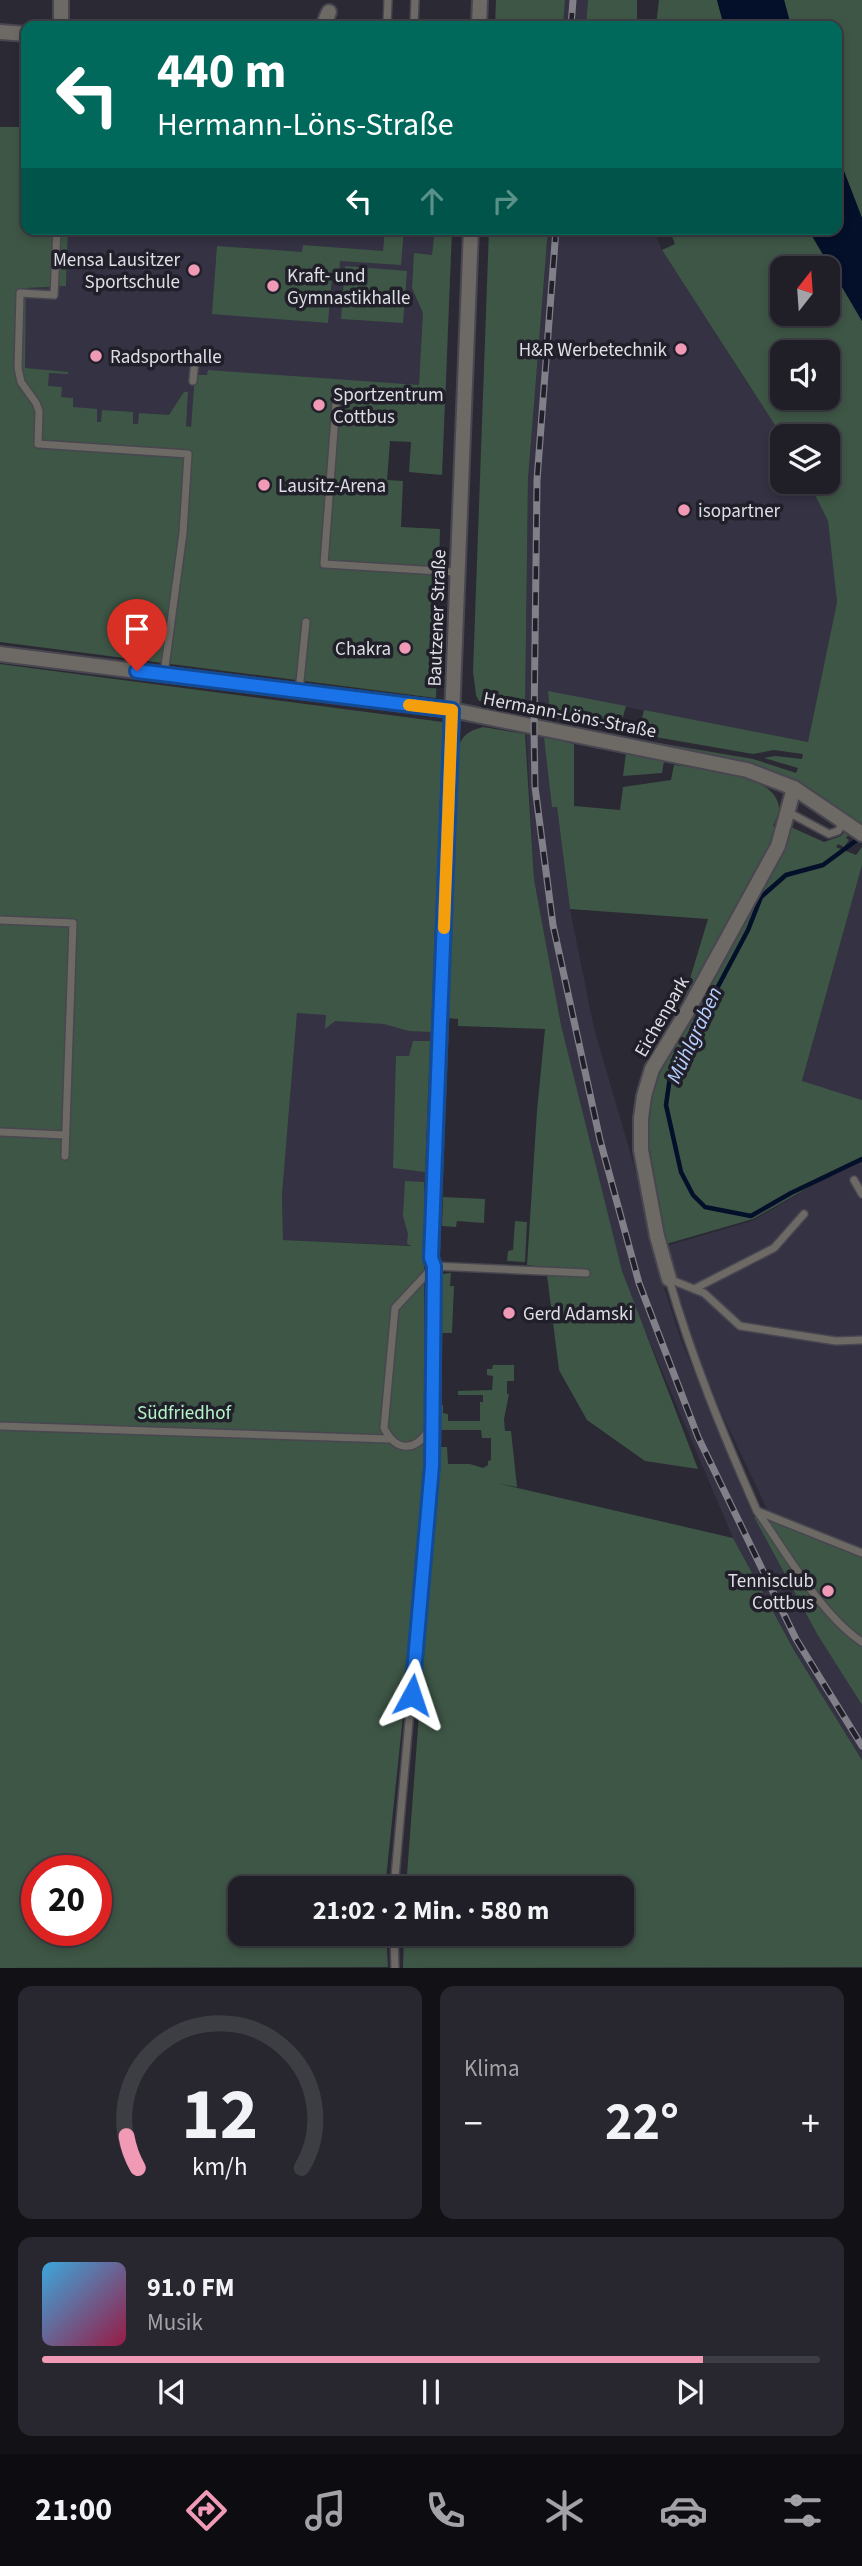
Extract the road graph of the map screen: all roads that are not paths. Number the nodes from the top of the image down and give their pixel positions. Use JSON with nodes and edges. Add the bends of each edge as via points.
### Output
{"nodes":[{"id":1,"x":61,"y":0,"type":"edge"},
{"id":2,"x":388,"y":0,"type":"edge"},
{"id":3,"x":415,"y":0,"type":"edge"},
{"id":4,"x":480,"y":0,"type":"edge"},
{"id":5,"x":328,"y":12,"type":"dead end"},
{"id":6,"x":61,"y":21,"type":"edge"},
{"id":7,"x":325,"y":21,"type":"edge"},
{"id":8,"x":387,"y":21,"type":"edge"},
{"id":9,"x":414,"y":21,"type":"edge"},
{"id":10,"x":479,"y":21,"type":"edge"},
{"id":11,"x":0,"y":33,"type":"edge"},
{"id":12,"x":21,"y":34,"type":"edge"},
{"id":13,"x":57,"y":235,"type":"edge"},
{"id":14,"x":471,"y":235,"type":"edge"},
{"id":15,"x":195,"y":359,"type":"dead end"},
{"id":16,"x":194,"y":381,"type":"dead end"},
{"id":17,"x":337,"y":390,"type":"dead end"},
{"id":18,"x":456,"y":572,"type":"junction"},
{"id":19,"x":306,"y":622,"type":"dead end"},
{"id":20,"x":0,"y":654,"type":"edge"},
{"id":21,"x":164,"y":674,"type":"junction"},
{"id":22,"x":299,"y":691,"type":"junction"},
{"id":23,"x":452,"y":710,"type":"junction"},
{"id":24,"x":794,"y":788,"type":"junction"},
{"id":25,"x":788,"y":812,"type":"junction"},
{"id":26,"x":854,"y":828,"type":"edge"},
{"id":27,"x":0,"y":920,"type":"edge"},
{"id":28,"x":0,"y":1132,"type":"edge"},
{"id":29,"x":65,"y":1135,"type":"junction"},
{"id":30,"x":65,"y":1156,"type":"dead end"},
{"id":31,"x":854,"y":1180,"type":"dead end"},
{"id":32,"x":862,"y":1195,"type":"edge"},
{"id":33,"x":804,"y":1214,"type":"dead end"},
{"id":34,"x":434,"y":1266,"type":"junction"},
{"id":35,"x":586,"y":1273,"type":"dead end"},
{"id":36,"x":669,"y":1279,"type":"junction"},
{"id":37,"x":694,"y":1289,"type":"junction"},
{"id":38,"x":862,"y":1340,"type":"edge"},
{"id":39,"x":0,"y":1426,"type":"edge"},
{"id":40,"x":432,"y":1426,"type":"junction"},
{"id":41,"x":389,"y":1438,"type":"junction"},
{"id":42,"x":432,"y":1466,"type":"joint"},
{"id":43,"x":757,"y":1511,"type":"junction"},
{"id":44,"x":862,"y":1553,"type":"edge"},
{"id":45,"x":862,"y":1642,"type":"edge"},
{"id":46,"x":395,"y":1876,"type":"edge"},
{"id":47,"x":394,"y":1946,"type":"edge"},
{"id":48,"x":395,"y":1968,"type":"edge"}],
"edges":[{"from":1,"to":6,"type":"street"},
{"from":2,"to":8,"type":"lane"},
{"from":3,"to":9,"type":"lane"},
{"from":4,"to":10,"type":"street"},
{"from":5,"to":7,"type":"street"},
{"from":11,"to":12,"type":"street"},
{"from":13,"to":21,"type":"lane","via":[[54,295],[20,293],[18,368],[21,382],[37,403],[38,444],[188,454],[183,533]]},
{"from":14,"to":18,"type":"street","name":"Bautzener Straße"},
{"from":15,"to":16,"type":"lane"},
{"from":17,"to":18,"type":"lane","via":[[324,564]]},
{"from":18,"to":23,"type":"street","name":"Bautzener Straße"},
{"from":19,"to":22,"type":"lane"},
{"from":20,"to":21,"type":"street","name":"Hermann-Löns-Straße"},
{"from":21,"to":22,"type":"street","name":"Hermann-Löns-Straße"},
{"from":22,"to":23,"type":"street","name":"Hermann-Löns-Straße"},
{"from":23,"to":24,"type":"street","name":"Hermann-Löns-Straße","via":[[747,770]]},
{"from":23,"to":34,"type":"street","name":"Bautzener Straße"},
{"from":24,"to":25,"type":"street","name":"Eichenpark"},
{"from":24,"to":26,"type":"street","name":"Hermann-Löns-Straße"},
{"from":25,"to":26,"type":"lane","via":[[829,834]]},
{"from":25,"to":36,"type":"street","name":"Eichenpark","via":[[778,846],[652,1069],[644,1096],[642,1150]]},
{"from":27,"to":29,"type":"lane","via":[[74,923]]},
{"from":28,"to":29,"type":"lane"},
{"from":29,"to":30,"type":"lane"},
{"from":31,"to":32,"type":"lane"},
{"from":33,"to":37,"type":"lane","via":[[774,1248]]},
{"from":34,"to":35,"type":"lane"},
{"from":34,"to":40,"type":"street","name":"Bautzener Straße"},
{"from":34,"to":41,"type":"lane","via":[[395,1308],[384,1428]]},
{"from":36,"to":37,"type":"lane"},
{"from":36,"to":43,"type":"lane","via":[[713,1411]]},
{"from":37,"to":38,"type":"lane","via":[[740,1326],[836,1341]]},
{"from":39,"to":41,"type":"lane"},
{"from":40,"to":41,"type":"lane","via":[[412,1446],[398,1446]]},
{"from":40,"to":42,"type":"street","name":"Bautzener Straße"},
{"from":42,"to":46,"type":"lane","name":"Bautzener Straße"},
{"from":43,"to":44,"type":"lane"},
{"from":43,"to":45,"type":"lane","via":[[824,1606],[846,1632]]},
{"from":47,"to":48,"type":"lane"}]}
